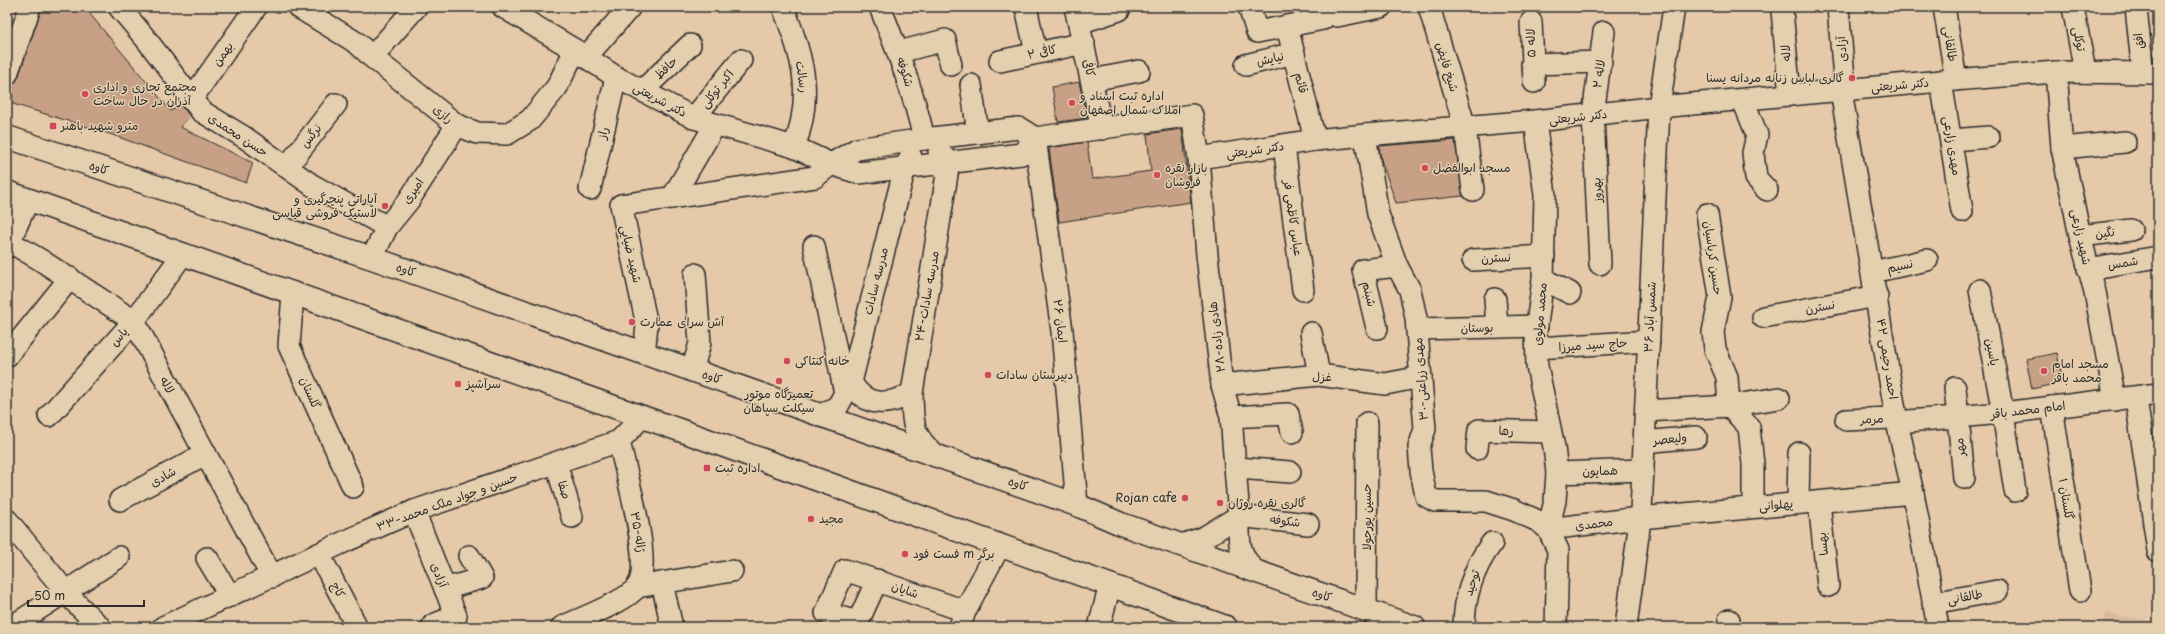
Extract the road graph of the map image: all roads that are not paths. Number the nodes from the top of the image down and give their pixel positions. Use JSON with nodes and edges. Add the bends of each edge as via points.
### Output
{"nodes":[{"id":1,"x":30,"y":7,"type":"edge"},
{"id":2,"x":119,"y":7,"type":"edge"},
{"id":3,"x":256,"y":7,"type":"edge"},
{"id":4,"x":298,"y":7,"type":"edge"},
{"id":5,"x":416,"y":7,"type":"edge"},
{"id":6,"x":502,"y":7,"type":"edge"},
{"id":7,"x":630,"y":7,"type":"edge"},
{"id":8,"x":783,"y":7,"type":"edge"},
{"id":9,"x":880,"y":7,"type":"edge"},
{"id":10,"x":1026,"y":7,"type":"edge"},
{"id":11,"x":1249,"y":7,"type":"edge"},
{"id":12,"x":1380,"y":7,"type":"edge"},
{"id":13,"x":1430,"y":7,"type":"edge"},
{"id":14,"x":1674,"y":7,"type":"edge"},
{"id":15,"x":1838,"y":7,"type":"edge"},
{"id":16,"x":1944,"y":7,"type":"edge"},
{"id":17,"x":2073,"y":7,"type":"edge"},
{"id":18,"x":2136,"y":8,"type":"dead end"},
{"id":19,"x":1119,"y":10,"type":"dead end"},
{"id":20,"x":1782,"y":11,"type":"dead end"},
{"id":21,"x":1330,"y":14,"type":"edge"},
{"id":22,"x":1077,"y":15,"type":"edge"},
{"id":23,"x":1531,"y":22,"type":"dead end"},
{"id":24,"x":1287,"y":26,"type":"junction"},
{"id":25,"x":1604,"y":32,"type":"dead end"},
{"id":26,"x":1084,"y":43,"type":"junction"},
{"id":27,"x":690,"y":45,"type":"dead end"},
{"id":28,"x":899,"y":52,"type":"junction"},
{"id":29,"x":1036,"y":53,"type":"junction"},
{"id":30,"x":1294,"y":53,"type":"junction"},
{"id":31,"x":581,"y":54,"type":"junction"},
{"id":32,"x":372,"y":57,"type":"junction"},
{"id":33,"x":741,"y":60,"type":"dead end"},
{"id":34,"x":1000,"y":61,"type":"dead end"},
{"id":35,"x":1601,"y":62,"type":"junction"},
{"id":36,"x":951,"y":65,"type":"dead end"},
{"id":37,"x":1246,"y":65,"type":"dead end"},
{"id":38,"x":1139,"y":71,"type":"dead end"},
{"id":39,"x":2056,"y":72,"type":"junction"},
{"id":40,"x":2085,"y":72,"type":"junction"},
{"id":41,"x":2151,"y":73,"type":"edge"},
{"id":42,"x":7,"y":74,"type":"edge"},
{"id":43,"x":616,"y":77,"type":"junction"},
{"id":44,"x":1092,"y":80,"type":"junction"},
{"id":45,"x":1949,"y":81,"type":"junction"},
{"id":46,"x":971,"y":85,"type":"dead end"},
{"id":47,"x":1843,"y":90,"type":"junction"},
{"id":48,"x":642,"y":91,"type":"junction"},
{"id":49,"x":1790,"y":95,"type":"junction"},
{"id":50,"x":191,"y":100,"type":"junction"},
{"id":51,"x":1743,"y":100,"type":"junction"},
{"id":52,"x":336,"y":104,"type":"dead end"},
{"id":53,"x":1659,"y":107,"type":"junction"},
{"id":54,"x":1593,"y":115,"type":"junction"},
{"id":55,"x":694,"y":118,"type":"junction"},
{"id":56,"x":1535,"y":122,"type":"junction"},
{"id":57,"x":457,"y":125,"type":"junction"},
{"id":58,"x":715,"y":125,"type":"junction"},
{"id":59,"x":1465,"y":127,"type":"junction"},
{"id":60,"x":1102,"y":129,"type":"junction"},
{"id":61,"x":978,"y":133,"type":"junction"},
{"id":62,"x":1365,"y":135,"type":"junction"},
{"id":63,"x":7,"y":137,"type":"edge"},
{"id":64,"x":1989,"y":137,"type":"dead end"},
{"id":65,"x":924,"y":138,"type":"junction"},
{"id":66,"x":1035,"y":138,"type":"junction"},
{"id":67,"x":1315,"y":140,"type":"junction"},
{"id":68,"x":1951,"y":140,"type":"junction"},
{"id":69,"x":2125,"y":142,"type":"dead end"},
{"id":70,"x":1284,"y":146,"type":"junction"},
{"id":71,"x":794,"y":147,"type":"junction"},
{"id":72,"x":2062,"y":148,"type":"junction"},
{"id":73,"x":1199,"y":158,"type":"junction"},
{"id":74,"x":949,"y":162,"type":"junction"},
{"id":75,"x":831,"y":164,"type":"junction"},
{"id":76,"x":287,"y":167,"type":"junction"},
{"id":77,"x":904,"y":167,"type":"junction"},
{"id":78,"x":590,"y":189,"type":"dead end"},
{"id":79,"x":1473,"y":190,"type":"dead end"},
{"id":80,"x":1767,"y":190,"type":"dead end"},
{"id":81,"x":7,"y":192,"type":"edge"},
{"id":82,"x":672,"y":198,"type":"junction"},
{"id":83,"x":28,"y":200,"type":"junction"},
{"id":84,"x":1962,"y":212,"type":"dead end"},
{"id":85,"x":1707,"y":214,"type":"dead end"},
{"id":86,"x":387,"y":227,"type":"junction"},
{"id":87,"x":2131,"y":230,"type":"dead end"},
{"id":88,"x":2080,"y":236,"type":"junction"},
{"id":89,"x":9,"y":245,"type":"edge"},
{"id":90,"x":814,"y":246,"type":"dead end"},
{"id":91,"x":183,"y":254,"type":"junction"},
{"id":92,"x":1544,"y":256,"type":"junction"},
{"id":93,"x":2158,"y":257,"type":"edge"},
{"id":94,"x":372,"y":258,"type":"junction"},
{"id":95,"x":1473,"y":260,"type":"dead end"},
{"id":96,"x":1927,"y":260,"type":"dead end"},
{"id":97,"x":1600,"y":264,"type":"dead end"},
{"id":98,"x":1397,"y":266,"type":"junction"},
{"id":99,"x":2088,"y":269,"type":"junction"},
{"id":100,"x":1872,"y":272,"type":"junction"},
{"id":101,"x":695,"y":274,"type":"dead end"},
{"id":102,"x":70,"y":278,"type":"junction"},
{"id":103,"x":1543,"y":279,"type":"junction"},
{"id":104,"x":1303,"y":290,"type":"dead end"},
{"id":105,"x":1980,"y":290,"type":"dead end"},
{"id":106,"x":293,"y":293,"type":"junction"},
{"id":107,"x":1570,"y":293,"type":"dead end"},
{"id":108,"x":1876,"y":296,"type":"junction"},
{"id":109,"x":1495,"y":299,"type":"dead end"},
{"id":110,"x":1763,"y":317,"type":"dead end"},
{"id":111,"x":134,"y":321,"type":"junction"},
{"id":112,"x":1537,"y":326,"type":"junction"},
{"id":113,"x":1497,"y":327,"type":"junction"},
{"id":114,"x":1377,"y":328,"type":"dead end"},
{"id":115,"x":1417,"y":329,"type":"junction"},
{"id":116,"x":1312,"y":332,"type":"dead end"},
{"id":117,"x":1649,"y":341,"type":"junction"},
{"id":118,"x":1537,"y":348,"type":"junction"},
{"id":119,"x":644,"y":354,"type":"junction"},
{"id":120,"x":7,"y":356,"type":"edge"},
{"id":121,"x":692,"y":371,"type":"junction"},
{"id":122,"x":1319,"y":375,"type":"junction"},
{"id":123,"x":1421,"y":378,"type":"junction"},
{"id":124,"x":1222,"y":385,"type":"junction"},
{"id":125,"x":848,"y":387,"type":"junction"},
{"id":126,"x":1955,"y":388,"type":"dead end"},
{"id":127,"x":912,"y":393,"type":"junction"},
{"id":128,"x":2158,"y":394,"type":"edge"},
{"id":129,"x":1780,"y":398,"type":"dead end"},
{"id":130,"x":2136,"y":398,"type":"junction"},
{"id":131,"x":2115,"y":400,"type":"junction"},
{"id":132,"x":1729,"y":406,"type":"junction"},
{"id":133,"x":2052,"y":407,"type":"junction"},
{"id":134,"x":1646,"y":411,"type":"junction"},
{"id":135,"x":2003,"y":413,"type":"junction"},
{"id":136,"x":49,"y":416,"type":"dead end"},
{"id":137,"x":642,"y":416,"type":"junction"},
{"id":138,"x":820,"y":416,"type":"junction"},
{"id":139,"x":1231,"y":417,"type":"junction"},
{"id":140,"x":1957,"y":417,"type":"junction"},
{"id":141,"x":1846,"y":420,"type":"dead end"},
{"id":142,"x":1898,"y":422,"type":"junction"},
{"id":143,"x":1367,"y":423,"type":"dead end"},
{"id":144,"x":1292,"y":432,"type":"dead end"},
{"id":145,"x":1550,"y":432,"type":"junction"},
{"id":146,"x":1696,"y":437,"type":"dead end"},
{"id":147,"x":619,"y":441,"type":"junction"},
{"id":148,"x":1644,"y":442,"type":"junction"},
{"id":149,"x":1477,"y":449,"type":"dead end"},
{"id":150,"x":1799,"y":453,"type":"dead end"},
{"id":151,"x":205,"y":454,"type":"junction"},
{"id":152,"x":936,"y":456,"type":"junction"},
{"id":153,"x":556,"y":463,"type":"junction"},
{"id":154,"x":1236,"y":468,"type":"junction"},
{"id":155,"x":1643,"y":470,"type":"junction"},
{"id":156,"x":1290,"y":472,"type":"dead end"},
{"id":157,"x":1557,"y":473,"type":"junction"},
{"id":158,"x":1964,"y":478,"type":"dead end"},
{"id":159,"x":353,"y":488,"type":"dead end"},
{"id":160,"x":2015,"y":491,"type":"dead end"},
{"id":161,"x":1913,"y":493,"type":"junction"},
{"id":162,"x":120,"y":500,"type":"dead end"},
{"id":163,"x":1819,"y":502,"type":"junction"},
{"id":164,"x":1798,"y":504,"type":"junction"},
{"id":165,"x":1076,"y":505,"type":"junction"},
{"id":166,"x":1753,"y":508,"type":"junction"},
{"id":167,"x":414,"y":511,"type":"junction"},
{"id":168,"x":572,"y":516,"type":"dead end"},
{"id":169,"x":1239,"y":516,"type":"junction"},
{"id":170,"x":1639,"y":518,"type":"junction"},
{"id":171,"x":7,"y":520,"type":"edge"},
{"id":172,"x":1308,"y":524,"type":"dead end"},
{"id":173,"x":1548,"y":529,"type":"junction"},
{"id":174,"x":1492,"y":543,"type":"dead end"},
{"id":175,"x":1000,"y":545,"type":"junction"},
{"id":176,"x":1181,"y":545,"type":"junction"},
{"id":177,"x":2158,"y":551,"type":"edge"},
{"id":178,"x":319,"y":554,"type":"junction"},
{"id":179,"x":469,"y":556,"type":"dead end"},
{"id":180,"x":118,"y":557,"type":"dead end"},
{"id":181,"x":207,"y":558,"type":"dead end"},
{"id":182,"x":1254,"y":570,"type":"junction"},
{"id":183,"x":732,"y":571,"type":"dead end"},
{"id":184,"x":272,"y":577,"type":"junction"},
{"id":185,"x":877,"y":580,"type":"junction"},
{"id":186,"x":662,"y":582,"type":"junction"},
{"id":187,"x":1110,"y":585,"type":"junction"},
{"id":188,"x":1828,"y":586,"type":"dead end"},
{"id":189,"x":637,"y":587,"type":"junction"},
{"id":190,"x":445,"y":589,"type":"junction"},
{"id":191,"x":66,"y":591,"type":"junction"},
{"id":192,"x":1997,"y":591,"type":"dead end"},
{"id":193,"x":2080,"y":591,"type":"dead end"},
{"id":194,"x":230,"y":596,"type":"junction"},
{"id":195,"x":1933,"y":603,"type":"junction"},
{"id":196,"x":1366,"y":610,"type":"junction"},
{"id":197,"x":963,"y":619,"type":"edge"},
{"id":198,"x":584,"y":622,"type":"edge"},
{"id":199,"x":351,"y":625,"type":"edge"},
{"id":200,"x":1216,"y":625,"type":"edge"},
{"id":201,"x":433,"y":626,"type":"dead end"},
{"id":202,"x":12,"y":627,"type":"edge"},
{"id":203,"x":100,"y":627,"type":"edge"},
{"id":204,"x":163,"y":627,"type":"edge"},
{"id":205,"x":562,"y":627,"type":"edge"},
{"id":206,"x":672,"y":627,"type":"edge"},
{"id":207,"x":1098,"y":627,"type":"edge"},
{"id":208,"x":1414,"y":627,"type":"edge"},
{"id":209,"x":1464,"y":627,"type":"edge"},
{"id":210,"x":1556,"y":627,"type":"edge"},
{"id":211,"x":1626,"y":627,"type":"edge"},
{"id":212,"x":1938,"y":627,"type":"edge"}],
"edges":[{"from":1,"to":42,"type":"street"},
{"from":2,"to":50,"type":"street","name":"حسن محمدی","via":[[146,38]]},
{"from":3,"to":50,"type":"street","name":"بهمن"},
{"from":4,"to":32,"type":"street","name":"رازی","via":[[357,43]]},
{"from":5,"to":32,"type":"street"},
{"from":6,"to":31,"type":"street","name":"دکتر شریعتی"},
{"from":7,"to":31,"type":"street","name":"رازی"},
{"from":8,"to":71,"type":"street","name":"رسالت","via":[[793,32],[805,78],[805,105]]},
{"from":9,"to":28,"type":"street","name":"شکوفه"},
{"from":10,"to":29,"type":"street"},
{"from":11,"to":24,"type":"street","via":[[1257,32]]},
{"from":12,"to":21,"type":"street"},
{"from":13,"to":59,"type":"street","name":"شیخ فایض"},
{"from":14,"to":53,"type":"street","name":"شمس آباد ۳۶"},
{"from":15,"to":47,"type":"street","name":"آزادی"},
{"from":16,"to":45,"type":"street","name":"طالقانی"},
{"from":17,"to":40,"type":"street","name":"توکلی"},
{"from":18,"to":41,"type":"street","name":"افق"},
{"from":19,"to":22,"type":"street"},
{"from":20,"to":49,"type":"street","name":"لاله"},
{"from":21,"to":24,"type":"street"},
{"from":22,"to":26,"type":"street","name":"کافی"},
{"from":23,"to":35,"type":"street","name":"لاله ۵","via":[[1533,73]]},
{"from":24,"to":30,"type":"street","name":"قائم"},
{"from":25,"to":35,"type":"street","name":"لاله ۲"},
{"from":26,"to":29,"type":"street","name":"کافی ۲"},
{"from":26,"to":44,"type":"street","name":"کافی"},
{"from":27,"to":48,"type":"street","name":"حافظ"},
{"from":28,"to":36,"type":"street","via":[[945,40]]},
{"from":28,"to":65,"type":"street","name":"شکوفه"},
{"from":29,"to":34,"type":"street","name":"کافی ۲"},
{"from":30,"to":37,"type":"street","name":"نیایش"},
{"from":30,"to":67,"type":"street","name":"قائم"},
{"from":31,"to":43,"type":"street","name":"دکتر شریعتی"},
{"from":31,"to":57,"type":"street","name":"رازی","via":[[530,120],[513,131],[507,134],[477,133]]},
{"from":32,"to":57,"type":"street","name":"رازی"},
{"from":33,"to":55,"type":"street","name":"اکبر توکلی"},
{"from":35,"to":54,"type":"street","name":"لاله ۲"},
{"from":38,"to":44,"type":"street"},
{"from":39,"to":40,"type":"street","name":"دکتر شریعتی"},
{"from":39,"to":45,"type":"street","name":"دکتر شریعتی"},
{"from":39,"to":72,"type":"street","name":"شهید زارعی"},
{"from":40,"to":41,"type":"street","name":"دکتر شریعتی"},
{"from":43,"to":48,"type":"street","name":"دکتر شریعتی"},
{"from":43,"to":78,"type":"street","name":"راز"},
{"from":44,"to":60,"type":"street","name":"کافی"},
{"from":45,"to":47,"type":"street","name":"دکتر شریعتی"},
{"from":45,"to":68,"type":"street","name":"مهدی زارعی"},
{"from":46,"to":61,"type":"street"},
{"from":47,"to":49,"type":"street","name":"دکتر شریعتی"},
{"from":47,"to":100,"type":"street","name":"۴۲ احمد رحیمی"},
{"from":48,"to":55,"type":"street","name":"دکتر شریعتی"},
{"from":49,"to":51,"type":"street","name":"دکتر شریعتی"},
{"from":50,"to":76,"type":"street","name":"حسن محمدی","via":[[201,111]]},
{"from":51,"to":53,"type":"street","name":"دکتر شریعتی"},
{"from":51,"to":80,"type":"street","via":[[1757,135],[1753,153],[1756,178]]},
{"from":52,"to":76,"type":"street","name":"نرگس"},
{"from":53,"to":54,"type":"street","name":"دکتر شریعتی"},
{"from":53,"to":117,"type":"street","name":"شمس آباد ۳۶"},
{"from":54,"to":56,"type":"street","name":"دکتر شریعتی"},
{"from":54,"to":97,"type":"street","name":"بهروز"},
{"from":55,"to":58,"type":"street","name":"دکتر شریعتی"},
{"from":56,"to":59,"type":"street","name":"دکتر شریعتی"},
{"from":56,"to":92,"type":"street","name":"محمد مولوی","via":[[1545,195]]},
{"from":57,"to":86,"type":"street","name":"امیری","via":[[409,200]]},
{"from":58,"to":71,"type":"street","name":"دکتر شریعتی"},
{"from":58,"to":82,"type":"street"},
{"from":59,"to":62,"type":"street","name":"دکتر شریعتی"},
{"from":59,"to":79,"type":"street","name":"شیخ فایض"},
{"from":60,"to":66,"type":"street"},
{"from":60,"to":73,"type":"street","via":[[1192,115]]},
{"from":61,"to":65,"type":"street"},
{"from":61,"to":66,"type":"street","via":[[1018,128]]},
{"from":62,"to":67,"type":"street","name":"دکتر شریعتی"},
{"from":62,"to":98,"type":"street","name":"۳۰-مهدی زراعتی","via":[[1378,214]]},
{"from":63,"to":94,"type":"main road","name":"کاوه"},
{"from":64,"to":68,"type":"street"},
{"from":65,"to":74,"type":"street"},
{"from":65,"to":75,"type":"street","via":[[857,149]]},
{"from":65,"to":77,"type":"street","name":"مدرسه سادات"},
{"from":66,"to":74,"type":"street","name":"دکتر شریعتی","via":[[1022,154]]},
{"from":66,"to":165,"type":"street","name":"۲۶ ایمان","via":[[1062,331]]},
{"from":67,"to":70,"type":"street","name":"دکتر شریعتی"},
{"from":68,"to":84,"type":"street","name":"مهدی زارعی"},
{"from":69,"to":72,"type":"street"},
{"from":70,"to":73,"type":"street","name":"دکتر شریعتی"},
{"from":70,"to":104,"type":"street","name":"عباس کاظمی فر"},
{"from":71,"to":75,"type":"street","name":"دکتر شریعتی"},
{"from":72,"to":88,"type":"street","name":"شهید زارعی"},
{"from":73,"to":124,"type":"street","name":"۲۸-هادی زاده"},
{"from":74,"to":77,"type":"street","name":"دکتر شریعتی"},
{"from":74,"to":127,"type":"street","name":"۲۴-مدرسه سادات"},
{"from":75,"to":77,"type":"street","name":"دکتر شریعتی","via":[[859,173]]},
{"from":75,"to":82,"type":"street","name":"شهید ضیایی","via":[[815,177]]},
{"from":76,"to":86,"type":"street","name":"حسن محمدی","via":[[312,186]]},
{"from":77,"to":125,"type":"street","name":"مدرسه سادات"},
{"from":81,"to":83,"type":"main road"},
{"from":82,"to":119,"type":"street","name":"شهید ضیایی","via":[[621,205],[647,325]]},
{"from":83,"to":89,"type":"street"},
{"from":83,"to":91,"type":"main road"},
{"from":85,"to":132,"type":"street","name":"حسین کرباسیان","via":[[1720,297],[1713,332],[1715,349],[1727,377]]},
{"from":86,"to":94,"type":"street","name":"امیری"},
{"from":87,"to":88,"type":"street","name":"نگین"},
{"from":88,"to":99,"type":"street","name":"شهید زارعی"},
{"from":89,"to":102,"type":"street","name":"لاله"},
{"from":90,"to":125,"type":"street"},
{"from":91,"to":106,"type":"main road"},
{"from":91,"to":111,"type":"street","name":"یاس"},
{"from":92,"to":95,"type":"street","name":"نسترن"},
{"from":92,"to":103,"type":"street","name":"محمد مولوی"},
{"from":93,"to":99,"type":"street","name":"شمس"},
{"from":94,"to":119,"type":"main road","name":"کاوه"},
{"from":96,"to":100,"type":"street","name":"نسیم"},
{"from":98,"to":114,"type":"street","name":"شبنم","via":[[1363,270]]},
{"from":98,"to":115,"type":"street","name":"۳۰-مهدی زراعتی","via":[[1410,290]]},
{"from":99,"to":131,"type":"street","name":"شهید زارعی","via":[[2095,292]]},
{"from":100,"to":108,"type":"street","name":"۴۲ احمد رحیمی"},
{"from":101,"to":121,"type":"street","via":[[700,343]]},
{"from":102,"to":111,"type":"street","name":"لاله"},
{"from":102,"to":120,"type":"street"},
{"from":103,"to":107,"type":"street"},
{"from":103,"to":112,"type":"street","name":"محمد مولوی"},
{"from":105,"to":135,"type":"street","name":"یاسین"},
{"from":106,"to":137,"type":"main road"},
{"from":106,"to":159,"type":"street","name":"گلستان","via":[[289,346]]},
{"from":108,"to":110,"type":"street","name":"نسترن"},
{"from":108,"to":142,"type":"street","name":"۴۲ احمد رحیمی"},
{"from":109,"to":113,"type":"street"},
{"from":111,"to":136,"type":"street","name":"یاس"},
{"from":111,"to":151,"type":"street","name":"لاله"},
{"from":112,"to":113,"type":"street","name":"بوستان"},
{"from":112,"to":118,"type":"street","name":"محمد مولوی"},
{"from":113,"to":115,"type":"street","name":"بوستان"},
{"from":115,"to":123,"type":"street","name":"۳۰-مهدی زراعتی"},
{"from":116,"to":122,"type":"street"},
{"from":117,"to":118,"type":"street","name":"حاج سید میرزا"},
{"from":117,"to":134,"type":"street","name":"شمس آباد ۳۶"},
{"from":118,"to":145,"type":"street","name":"محمد مولوی","via":[[1537,366]]},
{"from":119,"to":121,"type":"main road","name":"کاوه"},
{"from":121,"to":138,"type":"main road","name":"کاوه"},
{"from":122,"to":123,"type":"street","name":"غزل","via":[[1385,384]]},
{"from":122,"to":124,"type":"street","name":"غزل"},
{"from":123,"to":173,"type":"street","name":"۳۰-مهدی زراعتی","via":[[1425,429],[1419,447],[1426,496],[1435,501],[1486,501],[1533,519]]},
{"from":124,"to":139,"type":"street","name":"۲۸-هادی زاده"},
{"from":125,"to":127,"type":"street","via":[[868,400],[886,403],[896,402]]},
{"from":125,"to":138,"type":"street","name":"مدرسه سادات","via":[[838,406]]},
{"from":126,"to":140,"type":"street","name":"مهر"},
{"from":127,"to":152,"type":"street","name":"۲۴-مدرسه سادات","via":[[914,432],[922,444]]},
{"from":128,"to":130,"type":"street","name":"امام محمد باقر"},
{"from":129,"to":132,"type":"street"},
{"from":130,"to":131,"type":"street","name":"امام محمد باقر"},
{"from":130,"to":177,"type":"street"},
{"from":131,"to":133,"type":"street","name":"امام محمد باقر"},
{"from":132,"to":134,"type":"street"},
{"from":132,"to":166,"type":"street","via":[[1749,427],[1753,464]]},
{"from":133,"to":135,"type":"street","name":"امام محمد باقر"},
{"from":133,"to":193,"type":"street","name":"گلستان ۱"},
{"from":134,"to":148,"type":"street","name":"شمس آباد ۳۶"},
{"from":135,"to":140,"type":"street","name":"امام محمد باقر"},
{"from":135,"to":160,"type":"street","name":"یاسین"},
{"from":137,"to":147,"type":"street","name":"۳۳-حسین و جواد ملک محمد"},
{"from":137,"to":175,"type":"main road"},
{"from":138,"to":152,"type":"main road","name":"کاوه"},
{"from":139,"to":144,"type":"street","via":[[1288,414]]},
{"from":139,"to":154,"type":"street","name":"۲۸-هادی زاده"},
{"from":140,"to":142,"type":"street","name":"امام محمد باقر"},
{"from":140,"to":158,"type":"street","name":"مهر"},
{"from":141,"to":142,"type":"street","name":"مرمر","via":[[1891,418]]},
{"from":142,"to":161,"type":"street","name":"۴۲ احمد رحیمی"},
{"from":143,"to":196,"type":"street","name":"حسین پورجولا"},
{"from":145,"to":149,"type":"street","name":"رها","via":[[1479,430]]},
{"from":145,"to":157,"type":"street","name":"محمد مولوی"},
{"from":146,"to":148,"type":"street","name":"ولیعصر"},
{"from":147,"to":153,"type":"street","name":"۳۳-حسین و جواد ملک محمد"},
{"from":147,"to":189,"type":"street","name":"۳۵-ژاله","via":[[643,551],[642,574]]},
{"from":148,"to":155,"type":"street","name":"شمس آباد ۳۶"},
{"from":150,"to":164,"type":"street"},
{"from":151,"to":162,"type":"street","name":"شادی"},
{"from":151,"to":184,"type":"street","name":"لاله"},
{"from":152,"to":165,"type":"main road","name":"کاوه"},
{"from":153,"to":167,"type":"street","name":"۳۳-حسین و جواد ملک محمد"},
{"from":153,"to":168,"type":"street","name":"صفا"},
{"from":154,"to":156,"type":"street"},
{"from":154,"to":169,"type":"street","name":"۲۸-هادی زاده"},
{"from":155,"to":157,"type":"street","name":"همایون"},
{"from":155,"to":170,"type":"street","name":"شمس آباد ۳۶"},
{"from":157,"to":173,"type":"street","name":"محمد مولوی","via":[[1555,502]]},
{"from":161,"to":163,"type":"street","name":"پهلوانی"},
{"from":161,"to":195,"type":"street","name":"۴۲ احمد رحیمی"},
{"from":163,"to":164,"type":"street","name":"پهلوانی"},
{"from":163,"to":188,"type":"street","name":"بهسا"},
{"from":164,"to":166,"type":"street","name":"پهلوانی"},
{"from":165,"to":176,"type":"main road","name":"کاوه"},
{"from":166,"to":170,"type":"street","name":"پهلوانی"},
{"from":167,"to":178,"type":"street","name":"۳۳-حسین و جواد ملک محمد"},
{"from":167,"to":190,"type":"street","name":"آزادی"},
{"from":169,"to":172,"type":"street","name":"شکوفه"},
{"from":169,"to":176,"type":"street","via":[[1203,538]]},
{"from":169,"to":182,"type":"street","name":"۲۸-هادی زاده","via":[[1239,548],[1244,560]]},
{"from":170,"to":173,"type":"street","name":"محمدی"},
{"from":170,"to":211,"type":"street","name":"شمس آباد ۳۶"},
{"from":171,"to":191,"type":"street"},
{"from":173,"to":210,"type":"street","via":[[1558,550]]},
{"from":174,"to":209,"type":"street","name":"توحید","via":[[1480,559],[1464,606]]},
{"from":175,"to":187,"type":"main road"},
{"from":175,"to":197,"type":"street"},
{"from":176,"to":182,"type":"main road","name":"کاوه"},
{"from":178,"to":184,"type":"street","name":"۳۳-حسین و جواد ملک محمد"},
{"from":178,"to":199,"type":"street","name":"کاج"},
{"from":179,"to":190,"type":"street","via":[[482,578]]},
{"from":180,"to":191,"type":"street"},
{"from":181,"to":194,"type":"street"},
{"from":182,"to":196,"type":"main road","name":"کاوه"},
{"from":183,"to":186,"type":"street"},
{"from":184,"to":194,"type":"street","name":"۳۳-حسین و جواد ملک محمد"},
{"from":185,"to":185,"type":"street","name":"شایان","via":[[858,622],[826,614],[846,570]]},
{"from":185,"to":197,"type":"street","name":"شایان"},
{"from":186,"to":189,"type":"street"},
{"from":186,"to":206,"type":"street"},
{"from":187,"to":200,"type":"main road"},
{"from":187,"to":207,"type":"street"},
{"from":189,"to":198,"type":"street"},
{"from":190,"to":201,"type":"street","name":"آزادی","via":[[456,616]]},
{"from":191,"to":202,"type":"street"},
{"from":191,"to":203,"type":"street"},
{"from":192,"to":195,"type":"street","name":"طالقانی"},
{"from":194,"to":204,"type":"street","name":"۳۳-حسین و جواد ملک محمد"},
{"from":195,"to":212,"type":"street","name":"۴۲ احمد رحیمی"},
{"from":196,"to":208,"type":"main road","name":"کاوه"},
{"from":198,"to":205,"type":"street"}]}
